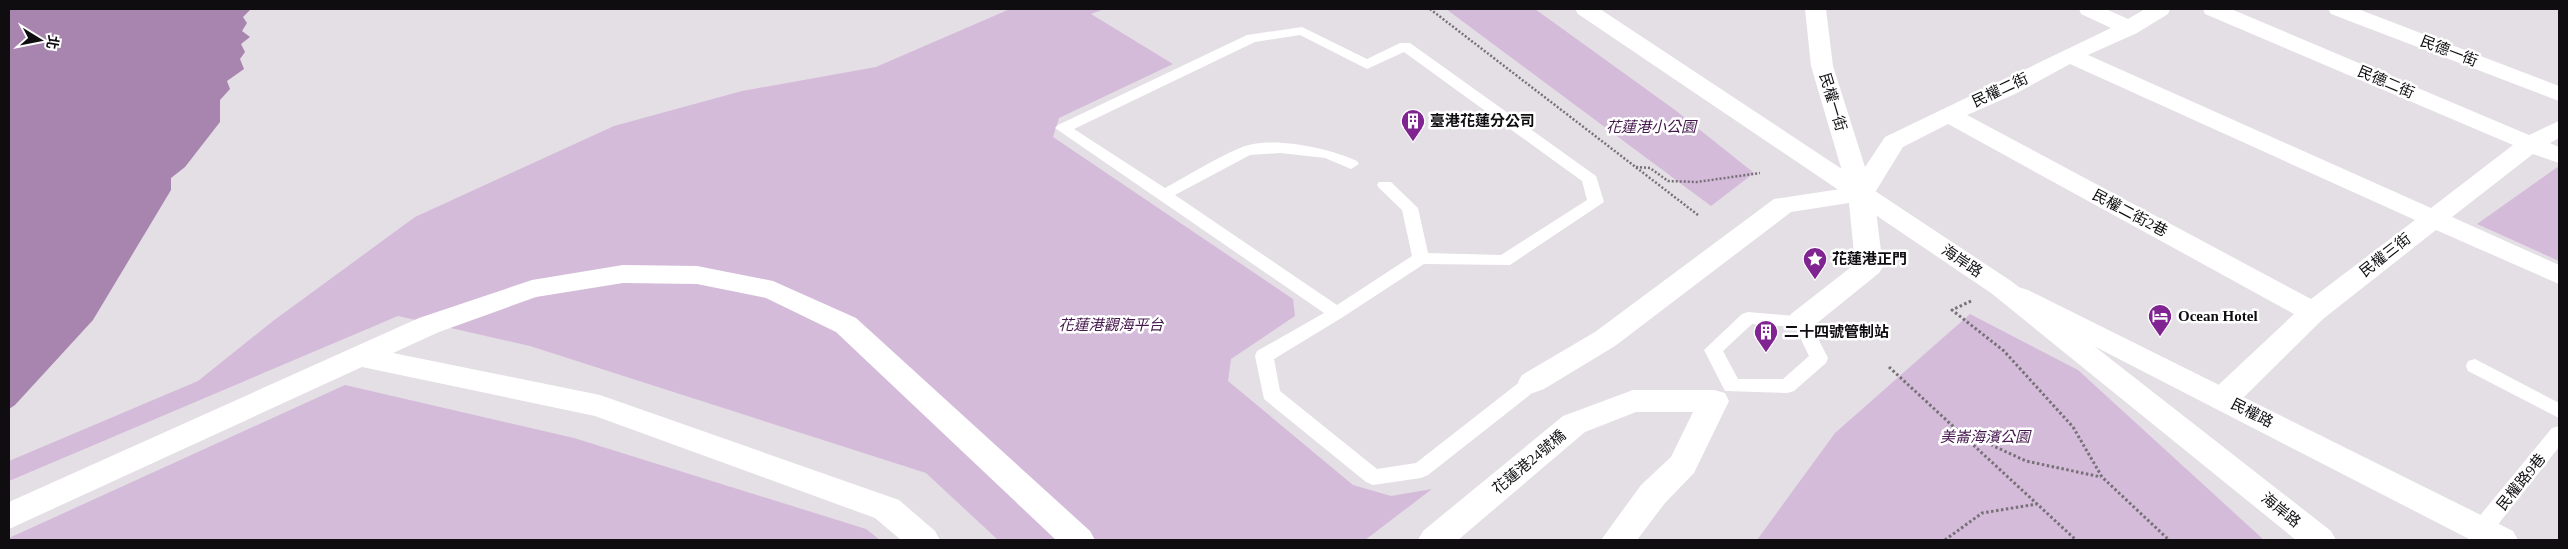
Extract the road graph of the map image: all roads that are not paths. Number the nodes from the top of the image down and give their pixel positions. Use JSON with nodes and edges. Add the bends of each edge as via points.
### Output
{"nodes":[{"id":1,"x":1586,"y":9,"type":"edge"},
{"id":2,"x":1815,"y":9,"type":"edge"},
{"id":3,"x":2089,"y":9,"type":"edge"},
{"id":4,"x":2160,"y":9,"type":"edge"},
{"id":5,"x":2212,"y":9,"type":"edge"},
{"id":6,"x":2339,"y":9,"type":"edge"},
{"id":7,"x":2129,"y":28,"type":"junction"},
{"id":8,"x":2069,"y":55,"type":"junction"},
{"id":9,"x":2559,"y":94,"type":"edge"},
{"id":10,"x":1948,"y":114,"type":"junction"},
{"id":11,"x":2559,"y":128,"type":"edge"},
{"id":12,"x":2530,"y":144,"type":"junction"},
{"id":13,"x":2559,"y":156,"type":"edge"},
{"id":14,"x":1351,"y":164,"type":"dead end"},
{"id":15,"x":1385,"y":185,"type":"dead end"},
{"id":16,"x":1861,"y":194,"type":"junction"},
{"id":17,"x":1164,"y":195,"type":"junction"},
{"id":18,"x":2433,"y":217,"type":"junction"},
{"id":19,"x":1421,"y":258,"type":"junction"},
{"id":20,"x":2559,"y":274,"type":"edge"},
{"id":21,"x":2001,"y":287,"type":"junction"},
{"id":22,"x":2313,"y":312,"type":"junction"},
{"id":23,"x":1337,"y":313,"type":"junction"},
{"id":24,"x":1801,"y":321,"type":"junction"},
{"id":25,"x":362,"y":357,"type":"junction"},
{"id":26,"x":2475,"y":366,"type":"dead end"},
{"id":27,"x":1532,"y":382,"type":"joint"},
{"id":28,"x":1723,"y":393,"type":"junction"},
{"id":29,"x":2223,"y":399,"type":"junction"},
{"id":30,"x":2559,"y":411,"type":"edge"},
{"id":31,"x":2559,"y":433,"type":"edge"},
{"id":32,"x":9,"y":516,"type":"edge"},
{"id":33,"x":2491,"y":535,"type":"edge"},
{"id":34,"x":923,"y":540,"type":"edge"},
{"id":35,"x":1078,"y":540,"type":"edge"},
{"id":36,"x":1435,"y":540,"type":"edge"},
{"id":37,"x":1618,"y":540,"type":"edge"},
{"id":38,"x":2319,"y":540,"type":"edge"}],
"edges":[{"from":1,"to":16,"type":"street","name":"海岸路"},
{"from":2,"to":16,"type":"street","name":"民權一街","via":[[1822,66]]},
{"from":3,"to":7,"type":"street"},
{"from":4,"to":7,"type":"street","name":"民權二街"},
{"from":5,"to":12,"type":"street","name":"民德二街"},
{"from":6,"to":9,"type":"street","name":"民德一街"},
{"from":7,"to":8,"type":"street","name":"民權二街"},
{"from":8,"to":10,"type":"street","name":"民權二街","via":[[2007,89]]},
{"from":8,"to":18,"type":"street"},
{"from":10,"to":16,"type":"street","name":"民權二街","via":[[1894,142]]},
{"from":10,"to":22,"type":"street","name":"民權二街2巷"},
{"from":11,"to":12,"type":"street","name":"民權三街"},
{"from":12,"to":13,"type":"street","name":"民德二街"},
{"from":12,"to":18,"type":"street","name":"民權三街"},
{"from":14,"to":17,"type":"lane","via":[[1328,154],[1280,148],[1246,151]]},
{"from":15,"to":19,"type":"lane","via":[[1410,208]]},
{"from":16,"to":21,"type":"street","name":"海岸路"},
{"from":16,"to":24,"type":"street","name":"民權一街","via":[[1869,267]]},
{"from":16,"to":27,"type":"street","via":[[1783,205],[1604,339]]},
{"from":17,"to":19,"type":"lane","via":[[1063,128],[1252,38],[1302,31],[1367,66],[1404,46],[1590,179],[1596,202],[1504,261]]},
{"from":17,"to":23,"type":"lane"},
{"from":18,"to":20,"type":"street"},
{"from":18,"to":22,"type":"street","name":"民權三街"},
{"from":19,"to":23,"type":"lane"},
{"from":21,"to":29,"type":"street","name":"民權路"},
{"from":21,"to":38,"type":"street","name":"海岸路"},
{"from":22,"to":29,"type":"street","name":"民權三街"},
{"from":23,"to":27,"type":"lane","via":[[1264,356],[1271,394],[1373,477],[1420,470]]},
{"from":24,"to":28,"type":"lane","via":[[1748,318],[1713,350]]},
{"from":24,"to":28,"type":"lane","via":[[1819,358],[1787,386]]},
{"from":25,"to":32,"type":"street"},
{"from":25,"to":34,"type":"street","via":[[600,406],[887,508]]},
{"from":25,"to":35,"type":"street","via":[[429,325],[532,289],[623,274],[697,275],[773,290],[846,325]]},
{"from":26,"to":30,"type":"lane"},
{"from":28,"to":36,"type":"street","name":"花蓮港24號橋","via":[[1633,401],[1574,424]]},
{"from":28,"to":37,"type":"street","via":[[1683,466],[1653,494]]},
{"from":29,"to":33,"type":"street","name":"民權路"},
{"from":31,"to":33,"type":"lane","name":"民權路9巷"}]}
